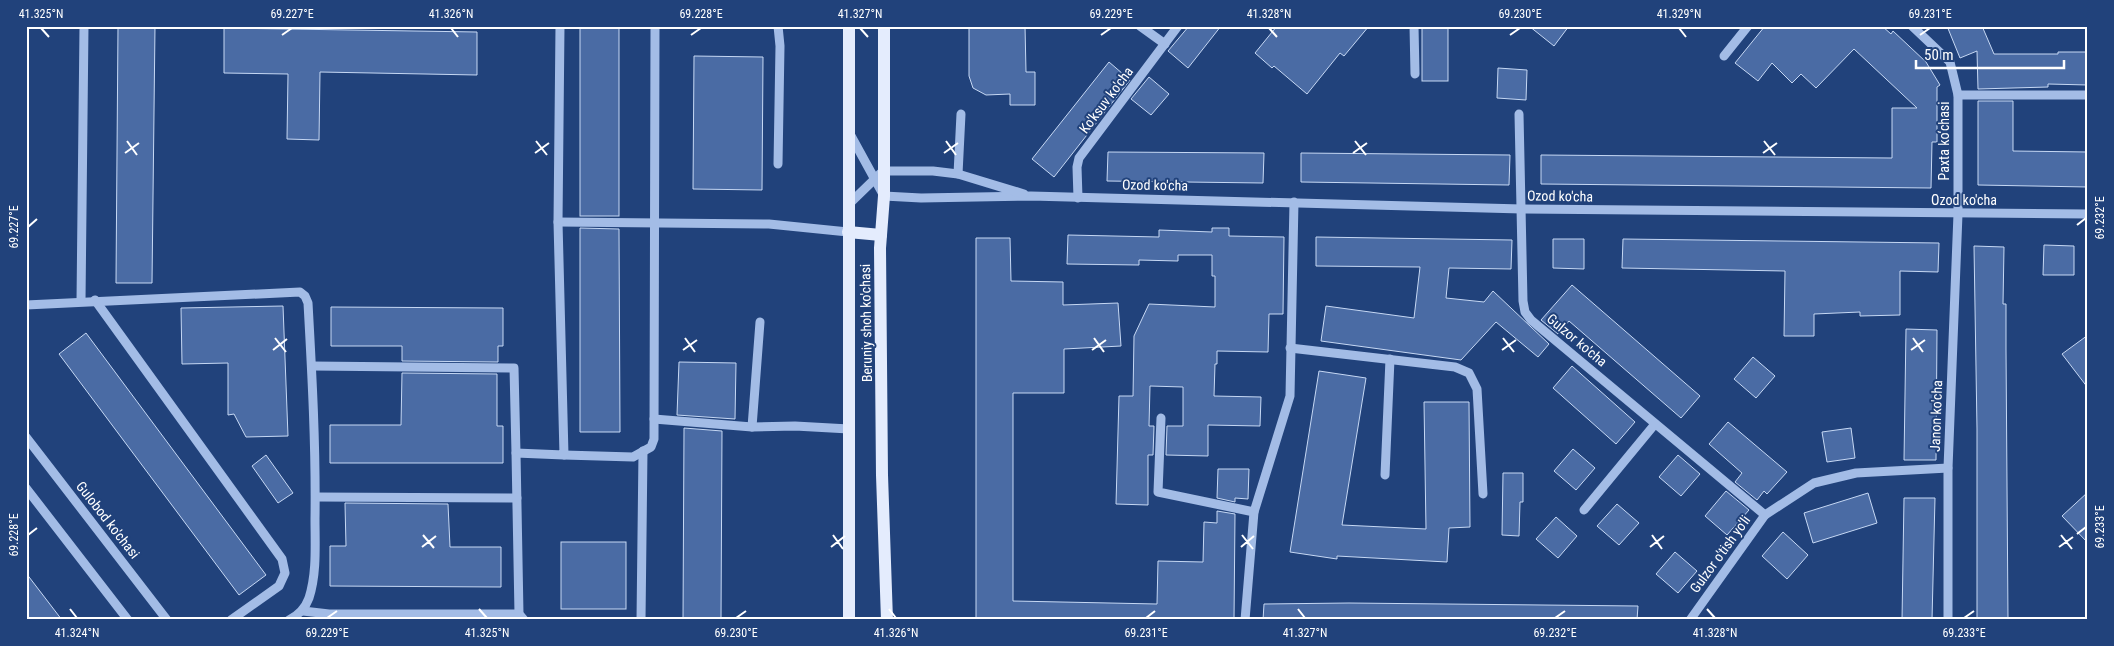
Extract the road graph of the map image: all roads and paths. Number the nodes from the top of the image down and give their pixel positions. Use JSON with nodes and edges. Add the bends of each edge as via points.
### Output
{"nodes":[{"id":1,"x":84,"y":26,"type":"edge"},
{"id":2,"x":560,"y":26,"type":"edge"},
{"id":3,"x":656,"y":26,"type":"edge"},
{"id":4,"x":778,"y":26,"type":"edge"},
{"id":5,"x":849,"y":26,"type":"edge"},
{"id":6,"x":884,"y":26,"type":"edge"},
{"id":7,"x":1140,"y":26,"type":"edge"},
{"id":8,"x":1178,"y":26,"type":"edge"},
{"id":9,"x":1414,"y":26,"type":"edge"},
{"id":10,"x":1748,"y":26,"type":"edge"},
{"id":11,"x":1912,"y":26,"type":"edge"},
{"id":12,"x":1165,"y":44,"type":"junction"},
{"id":13,"x":1724,"y":56,"type":"dead end"},
{"id":14,"x":1415,"y":74,"type":"dead end"},
{"id":15,"x":1958,"y":95,"type":"junction"},
{"id":16,"x":2088,"y":95,"type":"edge"},
{"id":17,"x":961,"y":114,"type":"dead end"},
{"id":18,"x":1519,"y":114,"type":"dead end"},
{"id":19,"x":848,"y":130,"type":"junction"},
{"id":20,"x":778,"y":164,"type":"dead end"},
{"id":21,"x":958,"y":174,"type":"junction"},
{"id":22,"x":879,"y":175,"type":"junction"},
{"id":23,"x":884,"y":196,"type":"junction"},
{"id":24,"x":1031,"y":196,"type":"junction"},
{"id":25,"x":1078,"y":198,"type":"junction"},
{"id":26,"x":1294,"y":202,"type":"junction"},
{"id":27,"x":848,"y":205,"type":"junction"},
{"id":28,"x":1522,"y":209,"type":"junction"},
{"id":29,"x":1958,"y":214,"type":"junction"},
{"id":30,"x":2088,"y":214,"type":"edge"},
{"id":31,"x":558,"y":222,"type":"junction"},
{"id":32,"x":655,"y":223,"type":"junction"},
{"id":33,"x":848,"y":232,"type":"junction"},
{"id":34,"x":881,"y":235,"type":"junction"},
{"id":35,"x":95,"y":300,"type":"junction"},
{"id":36,"x":81,"y":301,"type":"junction"},
{"id":37,"x":26,"y":305,"type":"edge"},
{"id":38,"x":760,"y":322,"type":"dead end"},
{"id":39,"x":1290,"y":348,"type":"junction"},
{"id":40,"x":1390,"y":360,"type":"junction"},
{"id":41,"x":312,"y":366,"type":"junction"},
{"id":42,"x":1161,"y":418,"type":"dead end"},
{"id":43,"x":654,"y":419,"type":"junction"},
{"id":44,"x":1655,"y":424,"type":"junction"},
{"id":45,"x":752,"y":427,"type":"junction"},
{"id":46,"x":849,"y":429,"type":"junction"},
{"id":47,"x":26,"y":436,"type":"edge"},
{"id":48,"x":643,"y":451,"type":"junction"},
{"id":49,"x":516,"y":453,"type":"junction"},
{"id":50,"x":564,"y":455,"type":"junction"},
{"id":51,"x":1948,"y":468,"type":"junction"},
{"id":52,"x":1385,"y":475,"type":"dead end"},
{"id":53,"x":27,"y":491,"type":"edge"},
{"id":54,"x":1482,"y":494,"type":"dead end"},
{"id":55,"x":316,"y":497,"type":"junction"},
{"id":56,"x":517,"y":498,"type":"junction"},
{"id":57,"x":1584,"y":510,"type":"dead end"},
{"id":58,"x":1254,"y":512,"type":"junction"},
{"id":59,"x":1765,"y":515,"type":"junction"},
{"id":60,"x":303,"y":610,"type":"junction"},
{"id":61,"x":355,"y":617,"type":"edge"},
{"id":62,"x":521,"y":617,"type":"edge"},
{"id":63,"x":128,"y":620,"type":"edge"},
{"id":64,"x":167,"y":620,"type":"edge"},
{"id":65,"x":231,"y":620,"type":"edge"},
{"id":66,"x":289,"y":620,"type":"edge"},
{"id":67,"x":641,"y":620,"type":"edge"},
{"id":68,"x":849,"y":620,"type":"edge"},
{"id":69,"x":888,"y":620,"type":"edge"},
{"id":70,"x":1245,"y":620,"type":"edge"},
{"id":71,"x":1690,"y":620,"type":"edge"},
{"id":72,"x":1948,"y":620,"type":"edge"}],
"edges":[{"from":1,"to":36,"type":"street"},
{"from":2,"to":31,"type":"street"},
{"from":3,"to":32,"type":"street"},
{"from":4,"to":20,"type":"street"},
{"from":5,"to":19,"type":"main road","name":"Beruniy shoh ko'chasi"},
{"from":6,"to":22,"type":"main road","name":"Beruniy shoh ko'chasi"},
{"from":7,"to":12,"type":"street"},
{"from":8,"to":12,"type":"street","name":"Ko'ksuv ko'cha"},
{"from":9,"to":14,"type":"street"},
{"from":10,"to":13,"type":"street"},
{"from":11,"to":15,"type":"street","name":"Paxta ko‘chasi","via":[[1950,62]]},
{"from":12,"to":25,"type":"street","name":"Ko'ksuv ko'cha","via":[[1079,158]]},
{"from":15,"to":16,"type":"street"},
{"from":15,"to":29,"type":"street","name":"Paxta ko‘chasi"},
{"from":17,"to":21,"type":"street"},
{"from":18,"to":28,"type":"street","name":"Gulzor ko'cha"},
{"from":19,"to":22,"type":"street"},
{"from":19,"to":27,"type":"main road","name":"Beruniy shoh ko'chasi"},
{"from":21,"to":22,"type":"street","name":"Ozod ko'cha"},
{"from":21,"to":24,"type":"street","name":"Ozod ko'cha"},
{"from":22,"to":23,"type":"main road","name":"Beruniy shoh ko'chasi"},
{"from":22,"to":27,"type":"street"},
{"from":23,"to":24,"type":"street","name":"Ozod ko'cha"},
{"from":23,"to":34,"type":"main road","name":"Beruniy shoh ko'chasi"},
{"from":24,"to":25,"type":"street","name":"Ozod ko'cha"},
{"from":25,"to":26,"type":"street","name":"Ozod ko'cha"},
{"from":26,"to":28,"type":"street","name":"Ozod ko'cha"},
{"from":26,"to":39,"type":"street"},
{"from":27,"to":33,"type":"main road","name":"Beruniy shoh ko'chasi"},
{"from":28,"to":29,"type":"street","name":"Ozod ko'cha"},
{"from":28,"to":44,"type":"street","name":"Gulzor ko'cha","via":[[1525,312]]},
{"from":29,"to":30,"type":"street","name":"Ozod ko'cha"},
{"from":29,"to":51,"type":"street","name":"Janon ko'cha"},
{"from":31,"to":32,"type":"street"},
{"from":31,"to":50,"type":"street"},
{"from":32,"to":33,"type":"street","via":[[769,224]]},
{"from":32,"to":43,"type":"street"},
{"from":33,"to":34,"type":"main road"},
{"from":33,"to":46,"type":"main road","name":"Beruniy shoh ko'chasi"},
{"from":34,"to":69,"type":"main road","name":"Beruniy shoh ko'chasi","via":[[882,476]]},
{"from":35,"to":36,"type":"street"},
{"from":35,"to":41,"type":"street","via":[[300,292],[308,303]]},
{"from":35,"to":65,"type":"street","via":[[282,559],[285,573],[279,586]]},
{"from":36,"to":37,"type":"street"},
{"from":38,"to":45,"type":"street"},
{"from":39,"to":40,"type":"street"},
{"from":39,"to":58,"type":"street","via":[[1290,396]]},
{"from":40,"to":52,"type":"street"},
{"from":40,"to":54,"type":"street","via":[[1455,367],[1470,373],[1477,389]]},
{"from":41,"to":49,"type":"street","via":[[514,368]]},
{"from":41,"to":55,"type":"street"},
{"from":42,"to":58,"type":"street","via":[[1158,492]]},
{"from":43,"to":45,"type":"street"},
{"from":43,"to":48,"type":"street","via":[[651,448]]},
{"from":44,"to":57,"type":"street"},
{"from":44,"to":59,"type":"street","name":"Gulzor ko'cha"},
{"from":45,"to":46,"type":"street"},
{"from":46,"to":68,"type":"main road","name":"Beruniy shoh ko'chasi"},
{"from":47,"to":64,"type":"street","name":"Gulobod ko'chasi"},
{"from":48,"to":50,"type":"street","via":[[633,457]]},
{"from":48,"to":67,"type":"street"},
{"from":49,"to":50,"type":"street"},
{"from":49,"to":56,"type":"street"},
{"from":51,"to":59,"type":"street","name":"Gulzor o'tish yo'li","via":[[1856,473],[1814,483]]},
{"from":51,"to":72,"type":"street","name":"Janon ko'cha"},
{"from":53,"to":63,"type":"street"},
{"from":55,"to":56,"type":"street"},
{"from":55,"to":60,"type":"street","via":[[315,564],[312,588]]},
{"from":56,"to":62,"type":"street"},
{"from":58,"to":70,"type":"street"},
{"from":59,"to":71,"type":"street","name":"Gulzor o'tish yo'li"},
{"from":60,"to":61,"type":"street"},
{"from":60,"to":66,"type":"street"},
{"from":61,"to":62,"type":"street"}]}
